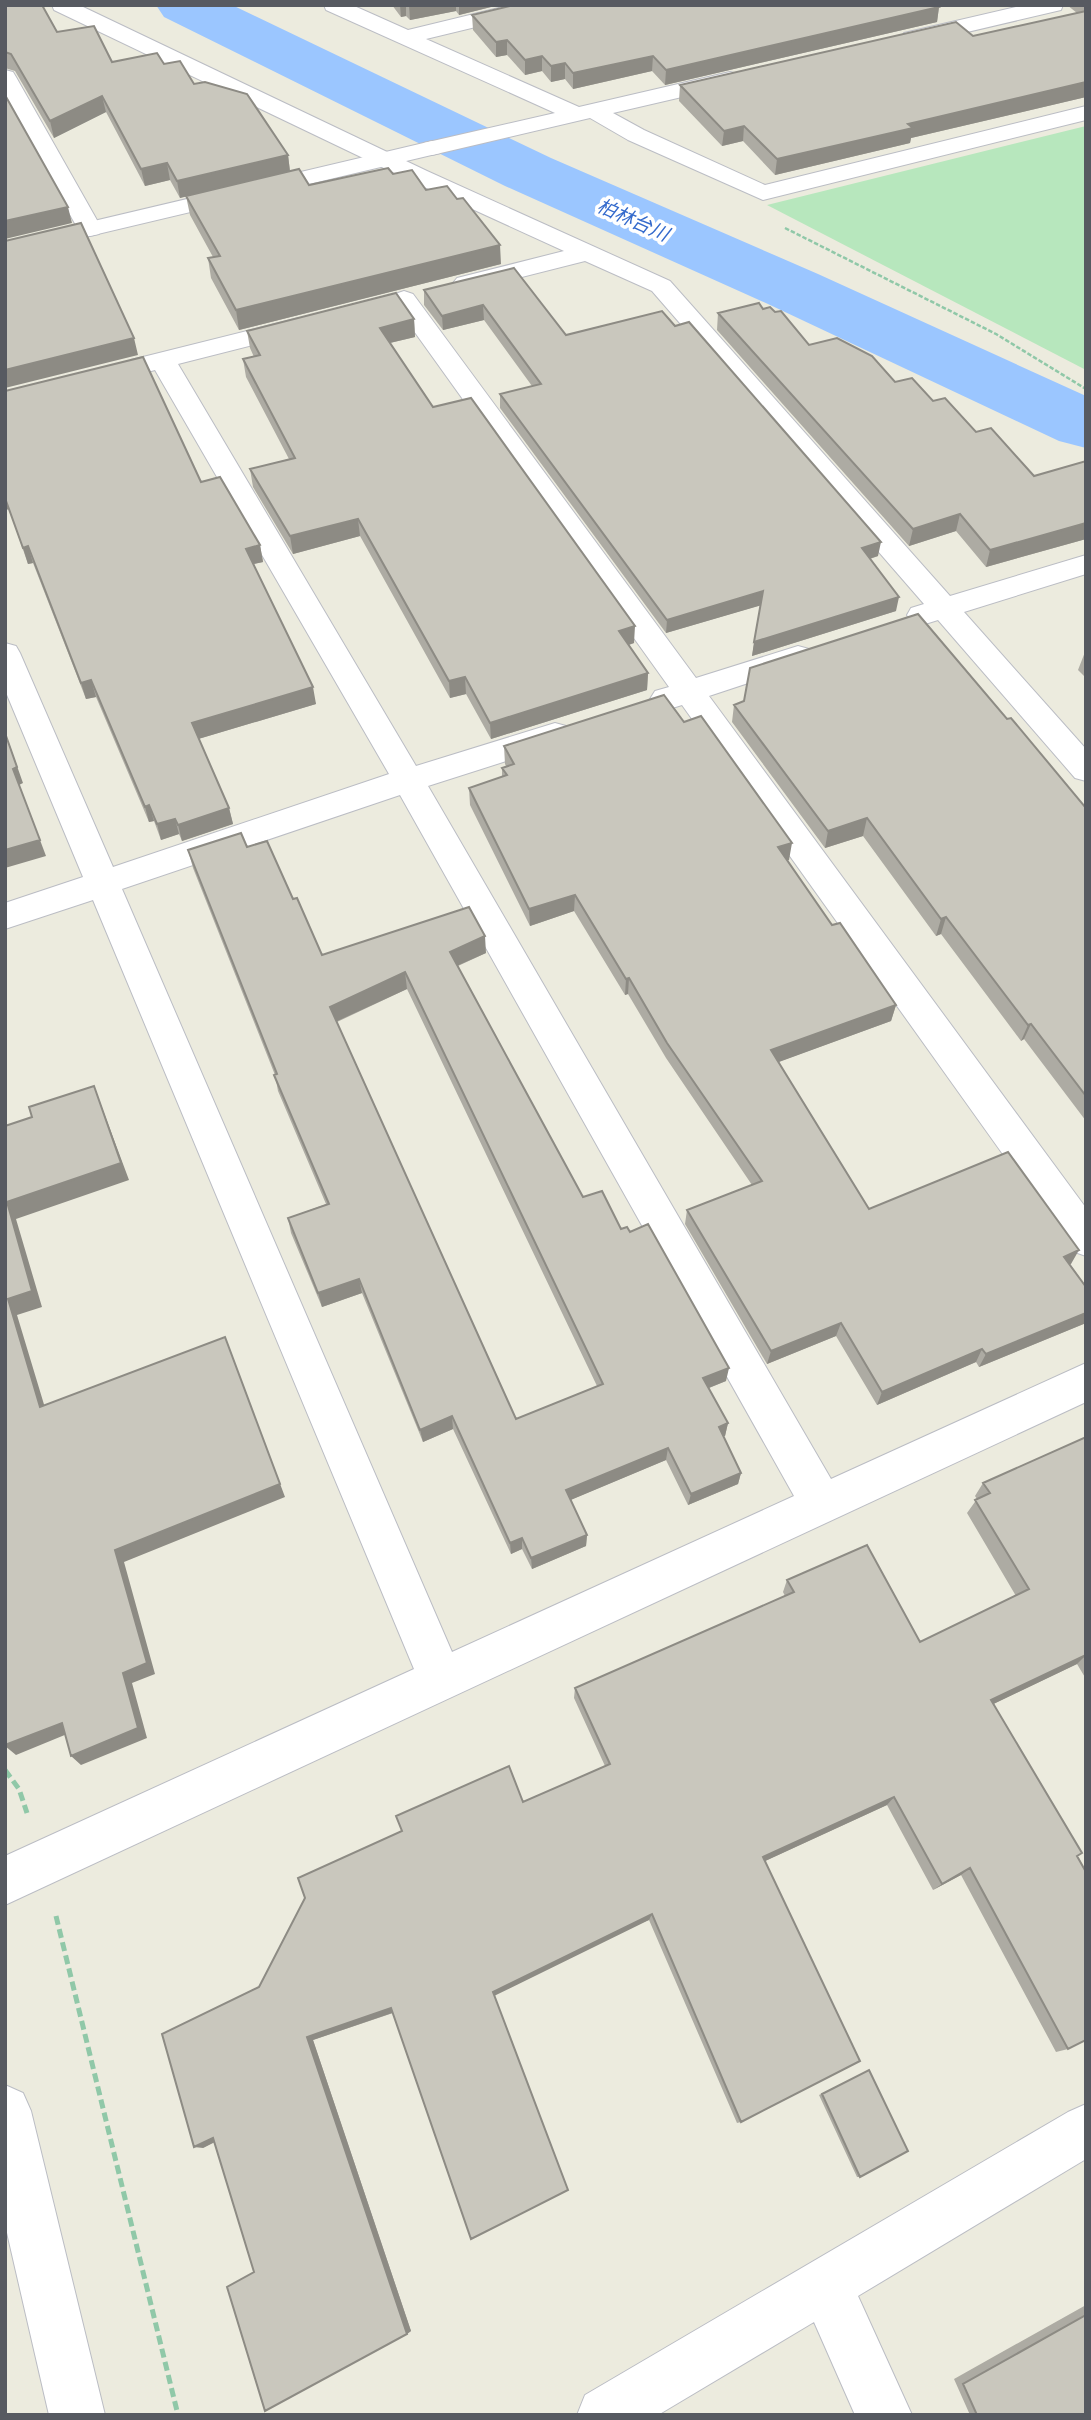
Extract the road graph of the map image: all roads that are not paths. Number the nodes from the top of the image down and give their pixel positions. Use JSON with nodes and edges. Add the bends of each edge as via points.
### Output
{"nodes":[{"id":1,"x":62,"y":5,"type":"edge"},
{"id":2,"x":334,"y":5,"type":"edge"},
{"id":3,"x":538,"y":5,"type":"edge"},
{"id":4,"x":1053,"y":5,"type":"edge"},
{"id":5,"x":494,"y":9,"type":"edge"},
{"id":6,"x":995,"y":11,"type":"edge"},
{"id":7,"x":406,"y":37,"type":"junction"},
{"id":8,"x":897,"y":41,"type":"edge"},
{"id":9,"x":752,"y":74,"type":"edge"},
{"id":10,"x":5,"y":77,"type":"edge"},
{"id":11,"x":584,"y":112,"type":"junction"},
{"id":12,"x":1086,"y":113,"type":"edge"},
{"id":13,"x":385,"y":159,"type":"junction"},
{"id":14,"x":90,"y":229,"type":"junction"},
{"id":15,"x":5,"y":249,"type":"edge"},
{"id":16,"x":587,"y":253,"type":"junction"},
{"id":17,"x":323,"y":319,"type":"edge"},
{"id":18,"x":162,"y":360,"type":"junction"},
{"id":19,"x":110,"y":373,"type":"edge"},
{"id":20,"x":1086,"y":564,"type":"edge"},
{"id":21,"x":944,"y":607,"type":"junction"},
{"id":22,"x":893,"y":625,"type":"edge"},
{"id":23,"x":829,"y":646,"type":"edge"},
{"id":24,"x":5,"y":653,"type":"edge"},
{"id":25,"x":687,"y":692,"type":"junction"},
{"id":26,"x":634,"y":709,"type":"edge"},
{"id":27,"x":581,"y":726,"type":"edge"},
{"id":28,"x":1086,"y":770,"type":"edge"},
{"id":29,"x":408,"y":780,"type":"junction"},
{"id":30,"x":102,"y":884,"type":"junction"},
{"id":31,"x":5,"y":916,"type":"edge"},
{"id":32,"x":1086,"y":1239,"type":"edge"},
{"id":33,"x":1086,"y":1382,"type":"edge"},
{"id":34,"x":821,"y":1504,"type":"junction"},
{"id":35,"x":441,"y":1679,"type":"junction"},
{"id":36,"x":24,"y":1872,"type":"edge"},
{"id":37,"x":5,"y":2111,"type":"edge"},
{"id":38,"x":1086,"y":2130,"type":"edge"},
{"id":39,"x":824,"y":2283,"type":"junction"},
{"id":40,"x":77,"y":2415,"type":"edge"},
{"id":41,"x":605,"y":2415,"type":"edge"},
{"id":42,"x":884,"y":2415,"type":"edge"}],
"edges":[{"from":1,"to":13,"type":"street"},
{"from":2,"to":7,"type":"street"},
{"from":3,"to":5,"type":"street"},
{"from":4,"to":6,"type":"street"},
{"from":5,"to":7,"type":"street"},
{"from":6,"to":8,"type":"street"},
{"from":7,"to":11,"type":"street"},
{"from":9,"to":11,"type":"street"},
{"from":10,"to":14,"type":"street"},
{"from":11,"to":12,"type":"street","via":[[763,193]]},
{"from":11,"to":13,"type":"street"},
{"from":13,"to":14,"type":"street"},
{"from":13,"to":16,"type":"street"},
{"from":14,"to":15,"type":"street"},
{"from":16,"to":21,"type":"street","via":[[661,286]]},
{"from":16,"to":25,"type":"street","via":[[413,296]]},
{"from":17,"to":18,"type":"street"},
{"from":18,"to":19,"type":"street"},
{"from":18,"to":29,"type":"street"},
{"from":20,"to":21,"type":"street"},
{"from":21,"to":22,"type":"street"},
{"from":21,"to":28,"type":"street"},
{"from":23,"to":25,"type":"street"},
{"from":24,"to":30,"type":"street"},
{"from":25,"to":26,"type":"street"},
{"from":25,"to":32,"type":"street"},
{"from":27,"to":29,"type":"street"},
{"from":29,"to":30,"type":"street"},
{"from":29,"to":34,"type":"street"},
{"from":30,"to":31,"type":"street"},
{"from":30,"to":35,"type":"street"},
{"from":33,"to":34,"type":"street"},
{"from":34,"to":35,"type":"street"},
{"from":35,"to":36,"type":"street"},
{"from":37,"to":40,"type":"street"},
{"from":38,"to":39,"type":"street"},
{"from":39,"to":41,"type":"street"},
{"from":39,"to":42,"type":"street"}]}
